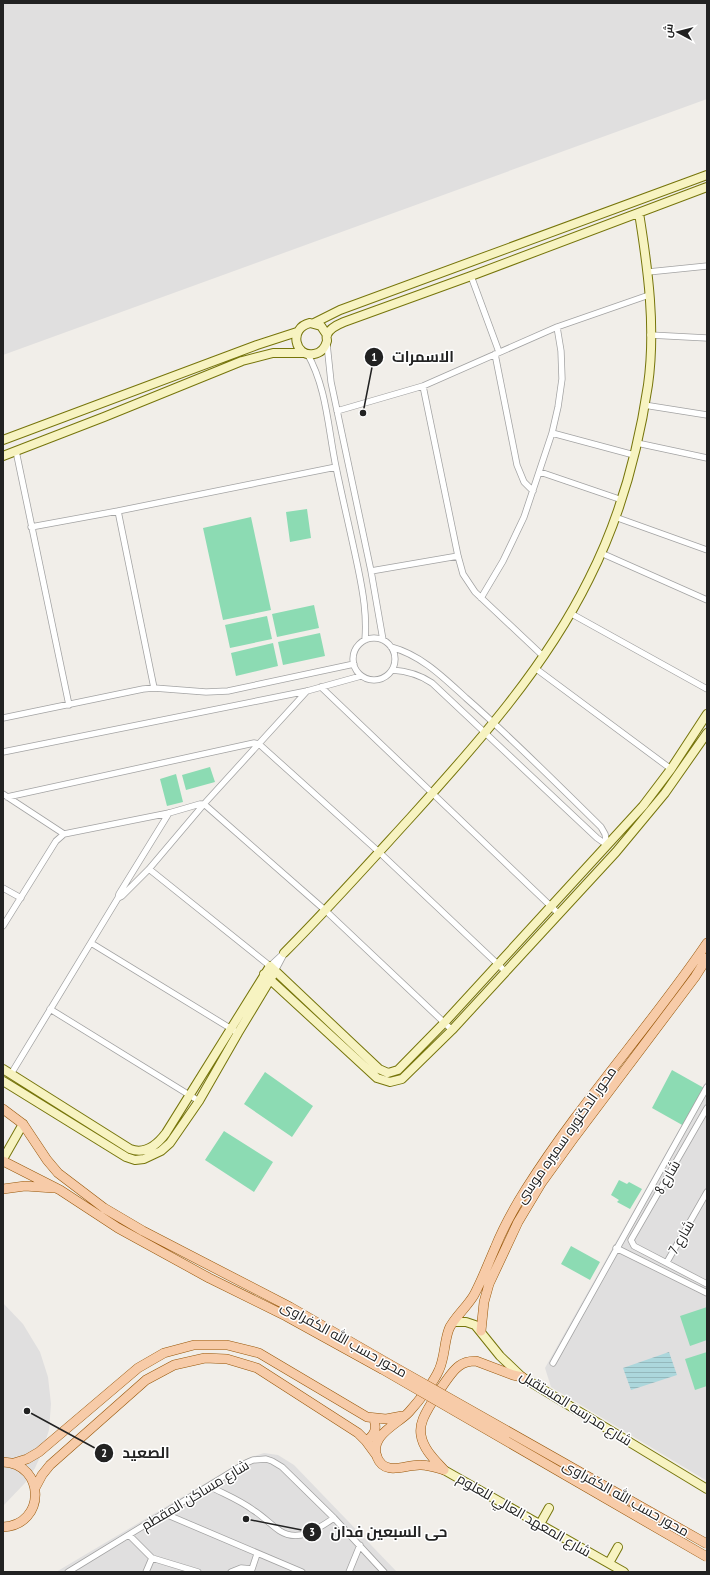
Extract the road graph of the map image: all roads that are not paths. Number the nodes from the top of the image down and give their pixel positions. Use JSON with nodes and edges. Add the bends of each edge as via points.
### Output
{"nodes":[{"id":1,"x":707,"y":174,"type":"edge"},
{"id":2,"x":689,"y":182,"type":"junction"},
{"id":3,"x":707,"y":187,"type":"edge"},
{"id":4,"x":693,"y":193,"type":"junction"},
{"id":5,"x":639,"y":213,"type":"junction"},
{"id":6,"x":707,"y":266,"type":"edge"},
{"id":7,"x":648,"y":272,"type":"junction"},
{"id":8,"x":471,"y":276,"type":"junction"},
{"id":9,"x":649,"y":295,"type":"junction"},
{"id":10,"x":314,"y":323,"type":"junction"},
{"id":11,"x":557,"y":327,"type":"junction"},
{"id":12,"x":297,"y":332,"type":"junction"},
{"id":13,"x":650,"y":335,"type":"junction"},
{"id":14,"x":707,"y":338,"type":"edge"},
{"id":15,"x":327,"y":339,"type":"junction"},
{"id":16,"x":305,"y":353,"type":"junction"},
{"id":17,"x":497,"y":353,"type":"junction"},
{"id":18,"x":423,"y":386,"type":"junction"},
{"id":19,"x":99,"y":404,"type":"junction"},
{"id":20,"x":644,"y":405,"type":"junction"},
{"id":21,"x":337,"y":411,"type":"junction"},
{"id":22,"x":707,"y":415,"type":"edge"},
{"id":23,"x":104,"y":417,"type":"junction"},
{"id":24,"x":552,"y":433,"type":"junction"},
{"id":25,"x":3,"y":440,"type":"edge"},
{"id":26,"x":637,"y":443,"type":"junction"},
{"id":27,"x":16,"y":451,"type":"junction"},
{"id":28,"x":634,"y":455,"type":"junction"},
{"id":29,"x":3,"y":456,"type":"edge"},
{"id":30,"x":707,"y":458,"type":"edge"},
{"id":31,"x":336,"y":467,"type":"junction"},
{"id":32,"x":540,"y":472,"type":"junction"},
{"id":33,"x":533,"y":491,"type":"junction"},
{"id":34,"x":622,"y":500,"type":"junction"},
{"id":35,"x":118,"y":511,"type":"junction"},
{"id":36,"x":616,"y":517,"type":"junction"},
{"id":37,"x":31,"y":527,"type":"junction"},
{"id":38,"x":707,"y":550,"type":"edge"},
{"id":39,"x":602,"y":553,"type":"junction"},
{"id":40,"x":458,"y":556,"type":"junction"},
{"id":41,"x":371,"y":571,"type":"junction"},
{"id":42,"x":481,"y":598,"type":"junction"},
{"id":43,"x":707,"y":600,"type":"edge"},
{"id":44,"x":570,"y":613,"type":"junction"},
{"id":45,"x":365,"y":640,"type":"junction"},
{"id":46,"x":383,"y":640,"type":"junction"},
{"id":47,"x":391,"y":646,"type":"junction"},
{"id":48,"x":543,"y":656,"type":"junction"},
{"id":49,"x":354,"y":664,"type":"junction"},
{"id":50,"x":535,"y":668,"type":"junction"},
{"id":51,"x":392,"y":670,"type":"junction"},
{"id":52,"x":362,"y":676,"type":"junction"},
{"id":53,"x":321,"y":687,"type":"junction"},
{"id":54,"x":154,"y":688,"type":"junction"},
{"id":55,"x":707,"y":689,"type":"edge"},
{"id":56,"x":307,"y":691,"type":"junction"},
{"id":57,"x":69,"y":705,"type":"junction"},
{"id":58,"x":707,"y":714,"type":"edge"},
{"id":59,"x":3,"y":718,"type":"edge"},
{"id":60,"x":493,"y":722,"type":"junction"},
{"id":61,"x":485,"y":733,"type":"junction"},
{"id":62,"x":707,"y":733,"type":"edge"},
{"id":63,"x":259,"y":744,"type":"junction"},
{"id":64,"x":3,"y":752,"type":"edge"},
{"id":65,"x":671,"y":769,"type":"junction"},
{"id":66,"x":432,"y":793,"type":"junction"},
{"id":67,"x":5,"y":796,"type":"edge"},
{"id":68,"x":204,"y":804,"type":"junction"},
{"id":69,"x":643,"y":806,"type":"junction"},
{"id":70,"x":650,"y":812,"type":"junction"},
{"id":71,"x":169,"y":813,"type":"junction"},
{"id":72,"x":64,"y":834,"type":"junction"},
{"id":73,"x":607,"y":845,"type":"junction"},
{"id":74,"x":379,"y":852,"type":"junction"},
{"id":75,"x":616,"y":852,"type":"junction"},
{"id":76,"x":149,"y":869,"type":"junction"},
{"id":77,"x":3,"y":888,"type":"edge"},
{"id":78,"x":21,"y":898,"type":"junction"},
{"id":79,"x":118,"y":898,"type":"junction"},
{"id":80,"x":552,"y":906,"type":"junction"},
{"id":81,"x":326,"y":911,"type":"junction"},
{"id":82,"x":559,"y":914,"type":"junction"},
{"id":83,"x":3,"y":926,"type":"edge"},
{"id":84,"x":91,"y":943,"type":"junction"},
{"id":85,"x":707,"y":943,"type":"edge"},
{"id":86,"x":284,"y":953,"type":"joint"},
{"id":87,"x":707,"y":958,"type":"edge"},
{"id":88,"x":498,"y":964,"type":"junction"},
{"id":89,"x":273,"y":969,"type":"junction"},
{"id":90,"x":505,"y":971,"type":"junction"},
{"id":91,"x":267,"y":977,"type":"junction"},
{"id":92,"x":50,"y":1009,"type":"junction"},
{"id":93,"x":445,"y":1022,"type":"junction"},
{"id":94,"x":452,"y":1030,"type":"junction"},
{"id":95,"x":234,"y":1031,"type":"junction"},
{"id":96,"x":3,"y":1069,"type":"edge"},
{"id":97,"x":10,"y":1074,"type":"junction"},
{"id":98,"x":3,"y":1081,"type":"edge"},
{"id":99,"x":707,"y":1087,"type":"edge"},
{"id":100,"x":190,"y":1095,"type":"junction"},
{"id":101,"x":199,"y":1101,"type":"junction"},
{"id":102,"x":3,"y":1109,"type":"edge"},
{"id":103,"x":706,"y":1110,"type":"edge"},
{"id":104,"x":23,"y":1124,"type":"junction"},
{"id":105,"x":148,"y":1154,"type":"junction"},
{"id":106,"x":3,"y":1160,"type":"edge"},
{"id":107,"x":3,"y":1189,"type":"edge"},
{"id":108,"x":60,"y":1190,"type":"junction"},
{"id":109,"x":707,"y":1192,"type":"edge"},
{"id":110,"x":616,"y":1248,"type":"junction"},
{"id":111,"x":667,"y":1262,"type":"junction"},
{"id":112,"x":707,"y":1284,"type":"edge"},
{"id":113,"x":707,"y":1292,"type":"edge"},
{"id":114,"x":454,"y":1322,"type":"junction"},
{"id":115,"x":481,"y":1331,"type":"junction"},
{"id":116,"x":553,"y":1363,"type":"dead end"},
{"id":117,"x":385,"y":1366,"type":"junction"},
{"id":118,"x":522,"y":1377,"type":"junction"},
{"id":119,"x":405,"y":1416,"type":"junction"},
{"id":120,"x":374,"y":1419,"type":"junction"},
{"id":121,"x":366,"y":1441,"type":"junction"},
{"id":122,"x":377,"y":1456,"type":"junction"},
{"id":123,"x":7,"y":1462,"type":"edge"},
{"id":124,"x":444,"y":1470,"type":"junction"},
{"id":125,"x":209,"y":1486,"type":"junction"},
{"id":126,"x":35,"y":1488,"type":"junction"},
{"id":127,"x":707,"y":1489,"type":"edge"},
{"id":128,"x":549,"y":1508,"type":"dead end"},
{"id":129,"x":163,"y":1513,"type":"junction"},
{"id":130,"x":334,"y":1518,"type":"junction"},
{"id":131,"x":540,"y":1524,"type":"junction"},
{"id":132,"x":3,"y":1527,"type":"edge"},
{"id":133,"x":128,"y":1535,"type":"junction"},
{"id":134,"x":707,"y":1544,"type":"edge"},
{"id":135,"x":360,"y":1546,"type":"junction"},
{"id":136,"x":618,"y":1547,"type":"dead end"},
{"id":137,"x":257,"y":1554,"type":"junction"},
{"id":138,"x":707,"y":1556,"type":"edge"},
{"id":139,"x":152,"y":1558,"type":"junction"},
{"id":140,"x":609,"y":1564,"type":"junction"},
{"id":141,"x":251,"y":1570,"type":"edge"},
{"id":142,"x":68,"y":1572,"type":"edge"},
{"id":143,"x":146,"y":1572,"type":"edge"},
{"id":144,"x":198,"y":1572,"type":"edge"},
{"id":145,"x":231,"y":1572,"type":"edge"},
{"id":146,"x":302,"y":1572,"type":"edge"},
{"id":147,"x":349,"y":1572,"type":"edge"},
{"id":148,"x":384,"y":1572,"type":"edge"},
{"id":149,"x":624,"y":1572,"type":"edge"}],
"edges":[{"from":1,"to":2,"type":"street"},
{"from":2,"to":4,"type":"street"},
{"from":2,"to":10,"type":"street","via":[[340,310]]},
{"from":3,"to":4,"type":"street"},
{"from":4,"to":5,"type":"street"},
{"from":5,"to":7,"type":"street"},
{"from":5,"to":8,"type":"street"},
{"from":6,"to":7,"type":"street"},
{"from":7,"to":9,"type":"street"},
{"from":8,"to":15,"type":"street","via":[[344,322],[334,328]]},
{"from":8,"to":17,"type":"street"},
{"from":9,"to":11,"type":"street"},
{"from":9,"to":13,"type":"street"},
{"from":10,"to":12,"type":"street","via":[[302,326]]},
{"from":10,"to":15,"type":"street","via":[[323,329]]},
{"from":11,"to":17,"type":"street"},
{"from":11,"to":24,"type":"street","via":[[562,379]]},
{"from":12,"to":16,"type":"street","via":[[296,342]]},
{"from":12,"to":19,"type":"street"},
{"from":13,"to":14,"type":"street"},
{"from":13,"to":20,"type":"street","via":[[648,384]]},
{"from":15,"to":16,"type":"street","via":[[319,352]]},
{"from":15,"to":21,"type":"street"},
{"from":16,"to":23,"type":"street","via":[[273,352],[242,361]]},
{"from":16,"to":31,"type":"street","via":[[313,364],[321,386]]},
{"from":17,"to":18,"type":"street"},
{"from":17,"to":33,"type":"street","via":[[517,465],[524,482]]},
{"from":18,"to":21,"type":"street"},
{"from":18,"to":40,"type":"street"},
{"from":19,"to":23,"type":"street"},
{"from":19,"to":25,"type":"street"},
{"from":20,"to":22,"type":"street"},
{"from":20,"to":26,"type":"street"},
{"from":21,"to":41,"type":"street"},
{"from":23,"to":27,"type":"street"},
{"from":24,"to":28,"type":"street"},
{"from":24,"to":32,"type":"street"},
{"from":26,"to":28,"type":"street"},
{"from":26,"to":30,"type":"street"},
{"from":27,"to":29,"type":"street"},
{"from":27,"to":37,"type":"street"},
{"from":28,"to":34,"type":"street"},
{"from":31,"to":35,"type":"street"},
{"from":31,"to":45,"type":"street","via":[[365,606]]},
{"from":32,"to":33,"type":"street"},
{"from":32,"to":34,"type":"street"},
{"from":33,"to":42,"type":"street","via":[[513,541]]},
{"from":34,"to":36,"type":"street"},
{"from":35,"to":37,"type":"street"},
{"from":35,"to":54,"type":"street"},
{"from":36,"to":38,"type":"street"},
{"from":36,"to":39,"type":"street"},
{"from":37,"to":57,"type":"street"},
{"from":39,"to":43,"type":"street"},
{"from":39,"to":44,"type":"street"},
{"from":40,"to":41,"type":"street"},
{"from":40,"to":42,"type":"street","via":[[467,580]]},
{"from":41,"to":46,"type":"street"},
{"from":42,"to":48,"type":"street"},
{"from":44,"to":48,"type":"street"},
{"from":44,"to":55,"type":"street"},
{"from":45,"to":46,"type":"street"},
{"from":45,"to":49,"type":"street","via":[[355,650]]},
{"from":46,"to":47,"type":"street"},
{"from":47,"to":51,"type":"street","via":[[395,656]]},
{"from":47,"to":60,"type":"street","via":[[423,661]]},
{"from":48,"to":50,"type":"street"},
{"from":49,"to":52,"type":"street"},
{"from":49,"to":54,"type":"street","via":[[228,691]]},
{"from":50,"to":60,"type":"street"},
{"from":50,"to":65,"type":"street"},
{"from":51,"to":52,"type":"street","via":[[380,679],[370,680]]},
{"from":51,"to":61,"type":"street","via":[[411,672],[426,678]]},
{"from":52,"to":53,"type":"street"},
{"from":53,"to":56,"type":"street"},
{"from":53,"to":66,"type":"street"},
{"from":54,"to":57,"type":"street"},
{"from":56,"to":63,"type":"street"},
{"from":56,"to":64,"type":"street"},
{"from":57,"to":59,"type":"street"},
{"from":58,"to":65,"type":"street"},
{"from":60,"to":61,"type":"street"},
{"from":60,"to":73,"type":"street","via":[[601,827]]},
{"from":61,"to":66,"type":"street"},
{"from":61,"to":73,"type":"street"},
{"from":62,"to":70,"type":"street"},
{"from":63,"to":67,"type":"street"},
{"from":63,"to":68,"type":"street"},
{"from":63,"to":74,"type":"street"},
{"from":65,"to":69,"type":"street"},
{"from":66,"to":74,"type":"street"},
{"from":66,"to":80,"type":"street"},
{"from":67,"to":72,"type":"street"},
{"from":68,"to":71,"type":"street"},
{"from":68,"to":76,"type":"street"},
{"from":68,"to":81,"type":"street"},
{"from":69,"to":70,"type":"street"},
{"from":69,"to":73,"type":"street"},
{"from":70,"to":75,"type":"street"},
{"from":71,"to":72,"type":"street"},
{"from":71,"to":79,"type":"street"},
{"from":72,"to":78,"type":"street","via":[[56,841]]},
{"from":73,"to":75,"type":"street"},
{"from":73,"to":80,"type":"street"},
{"from":74,"to":81,"type":"street"},
{"from":74,"to":88,"type":"street"},
{"from":75,"to":82,"type":"street"},
{"from":76,"to":79,"type":"street"},
{"from":76,"to":89,"type":"street"},
{"from":77,"to":78,"type":"street"},
{"from":78,"to":83,"type":"street"},
{"from":79,"to":84,"type":"street"},
{"from":80,"to":82,"type":"street"},
{"from":80,"to":88,"type":"street"},
{"from":81,"to":86,"type":"street"},
{"from":81,"to":93,"type":"street"},
{"from":82,"to":90,"type":"street"},
{"from":84,"to":92,"type":"street"},
{"from":84,"to":95,"type":"street"},
{"from":85,"to":114,"type":"main road","name":"محور الدكتوره سميره موسى","via":[[544,1161],[509,1218],[471,1300]]},
{"from":86,"to":89,"type":"street"},
{"from":87,"to":115,"type":"main road","name":"محور الدكتوره سميره موسى","via":[[542,1182],[518,1222],[489,1284]]},
{"from":88,"to":90,"type":"street"},
{"from":88,"to":93,"type":"street"},
{"from":89,"to":91,"type":"street"},
{"from":89,"to":93,"type":"street","via":[[385,1072],[395,1072],[401,1068]]},
{"from":90,"to":94,"type":"street"},
{"from":91,"to":94,"type":"street","via":[[373,1076],[386,1082],[394,1082],[405,1076]]},
{"from":91,"to":95,"type":"street"},
{"from":92,"to":97,"type":"street"},
{"from":92,"to":100,"type":"street"},
{"from":93,"to":94,"type":"street"},
{"from":95,"to":100,"type":"street"},
{"from":95,"to":101,"type":"street"},
{"from":96,"to":97,"type":"street"},
{"from":97,"to":105,"type":"street","via":[[130,1149]]},
{"from":98,"to":105,"type":"street","via":[[126,1157],[139,1160]]},
{"from":99,"to":110,"type":"street"},
{"from":100,"to":101,"type":"street"},
{"from":100,"to":105,"type":"street","via":[[164,1137]]},
{"from":101,"to":105,"type":"street","via":[[170,1143]]},
{"from":102,"to":104,"type":"main road","name":"محور حسب الله الكفراوى"},
{"from":103,"to":111,"type":"street","name":"شارع 8","via":[[632,1238],[634,1246]]},
{"from":104,"to":106,"type":"street"},
{"from":104,"to":117,"type":"main road","name":"محور حسب الله الكفراوى","via":[[58,1173],[111,1212],[143,1232],[330,1329]]},
{"from":106,"to":108,"type":"main road","name":"محور حسب الله الكفراوى"},
{"from":107,"to":108,"type":"main road","via":[[31,1186]]},
{"from":108,"to":117,"type":"main road","name":"محور حسب الله الكفراوى","via":[[105,1220],[209,1278]]},
{"from":109,"to":111,"type":"street","name":"شارع 7"},
{"from":110,"to":113,"type":"street"},
{"from":110,"to":116,"type":"street"},
{"from":111,"to":112,"type":"street"},
{"from":114,"to":115,"type":"street","name":"شارع مدرسه المستقبل","via":[[469,1322]]},
{"from":114,"to":119,"type":"main road","name":"محور الدكتوره سميره موسى","via":[[448,1334],[439,1370]]},
{"from":115,"to":118,"type":"street","name":"شارع مدرسه المستقبل","via":[[500,1356]]},
{"from":117,"to":134,"type":"main road","name":"محور حسب الله الكفراوى","bridge":true},
{"from":117,"to":138,"type":"main road","name":"محور حسب الله الكفراوى","bridge":true},
{"from":118,"to":124,"type":"main road","via":[[476,1361],[460,1365],[452,1372],[421,1425],[424,1445]]},
{"from":118,"to":127,"type":"street","name":"شارع مدرسه المستقبل"},
{"from":119,"to":120,"type":"main road"},
{"from":119,"to":122,"type":"main road","name":"محور الدكتوره سميره موسى","via":[[382,1434]]},
{"from":120,"to":121,"type":"main road","via":[[375,1432]]},
{"from":120,"to":123,"type":"main road","via":[[259,1353],[227,1345],[194,1345],[164,1353],[138,1368],[39,1452],[27,1459]]},
{"from":121,"to":122,"type":"main road"},
{"from":121,"to":126,"type":"main road","via":[[358,1433],[257,1368],[227,1359],[195,1360],[174,1365],[146,1380],[50,1466]]},
{"from":122,"to":124,"type":"main road","via":[[385,1466],[393,1469],[419,1464]]},
{"from":123,"to":126,"type":"main road","via":[[28,1473]]},
{"from":124,"to":131,"type":"street","name":"شارع المعهد العالي للعلوم"},
{"from":125,"to":129,"type":"street","name":"شارع مساكن المقطم"},
{"from":125,"to":130,"type":"street","via":[[253,1509],[282,1532],[290,1535],[311,1532]]},
{"from":125,"to":130,"type":"street","name":"شارع مساكن المقطم","via":[[246,1463],[266,1459],[282,1467]]},
{"from":126,"to":132,"type":"main road","via":[[34,1505],[29,1515],[15,1525]]},
{"from":128,"to":131,"type":"street"},
{"from":129,"to":133,"type":"street","name":"شارع مساكن المقطم"},
{"from":129,"to":137,"type":"street"},
{"from":130,"to":135,"type":"street","name":"شارع مساكن المقطم"},
{"from":131,"to":140,"type":"street","name":"شارع المعهد العالي للعلوم"},
{"from":133,"to":139,"type":"street"},
{"from":133,"to":142,"type":"street","name":"شارع مساكن المقطم"},
{"from":135,"to":147,"type":"street"},
{"from":135,"to":148,"type":"street","name":"شارع مساكن المقطم"},
{"from":136,"to":140,"type":"street"},
{"from":137,"to":141,"type":"street"},
{"from":137,"to":146,"type":"street"},
{"from":139,"to":143,"type":"street"},
{"from":139,"to":144,"type":"street"},
{"from":140,"to":149,"type":"street","name":"شارع المعهد العالي للعلوم"},
{"from":141,"to":145,"type":"street","via":[[241,1568]]}]}
